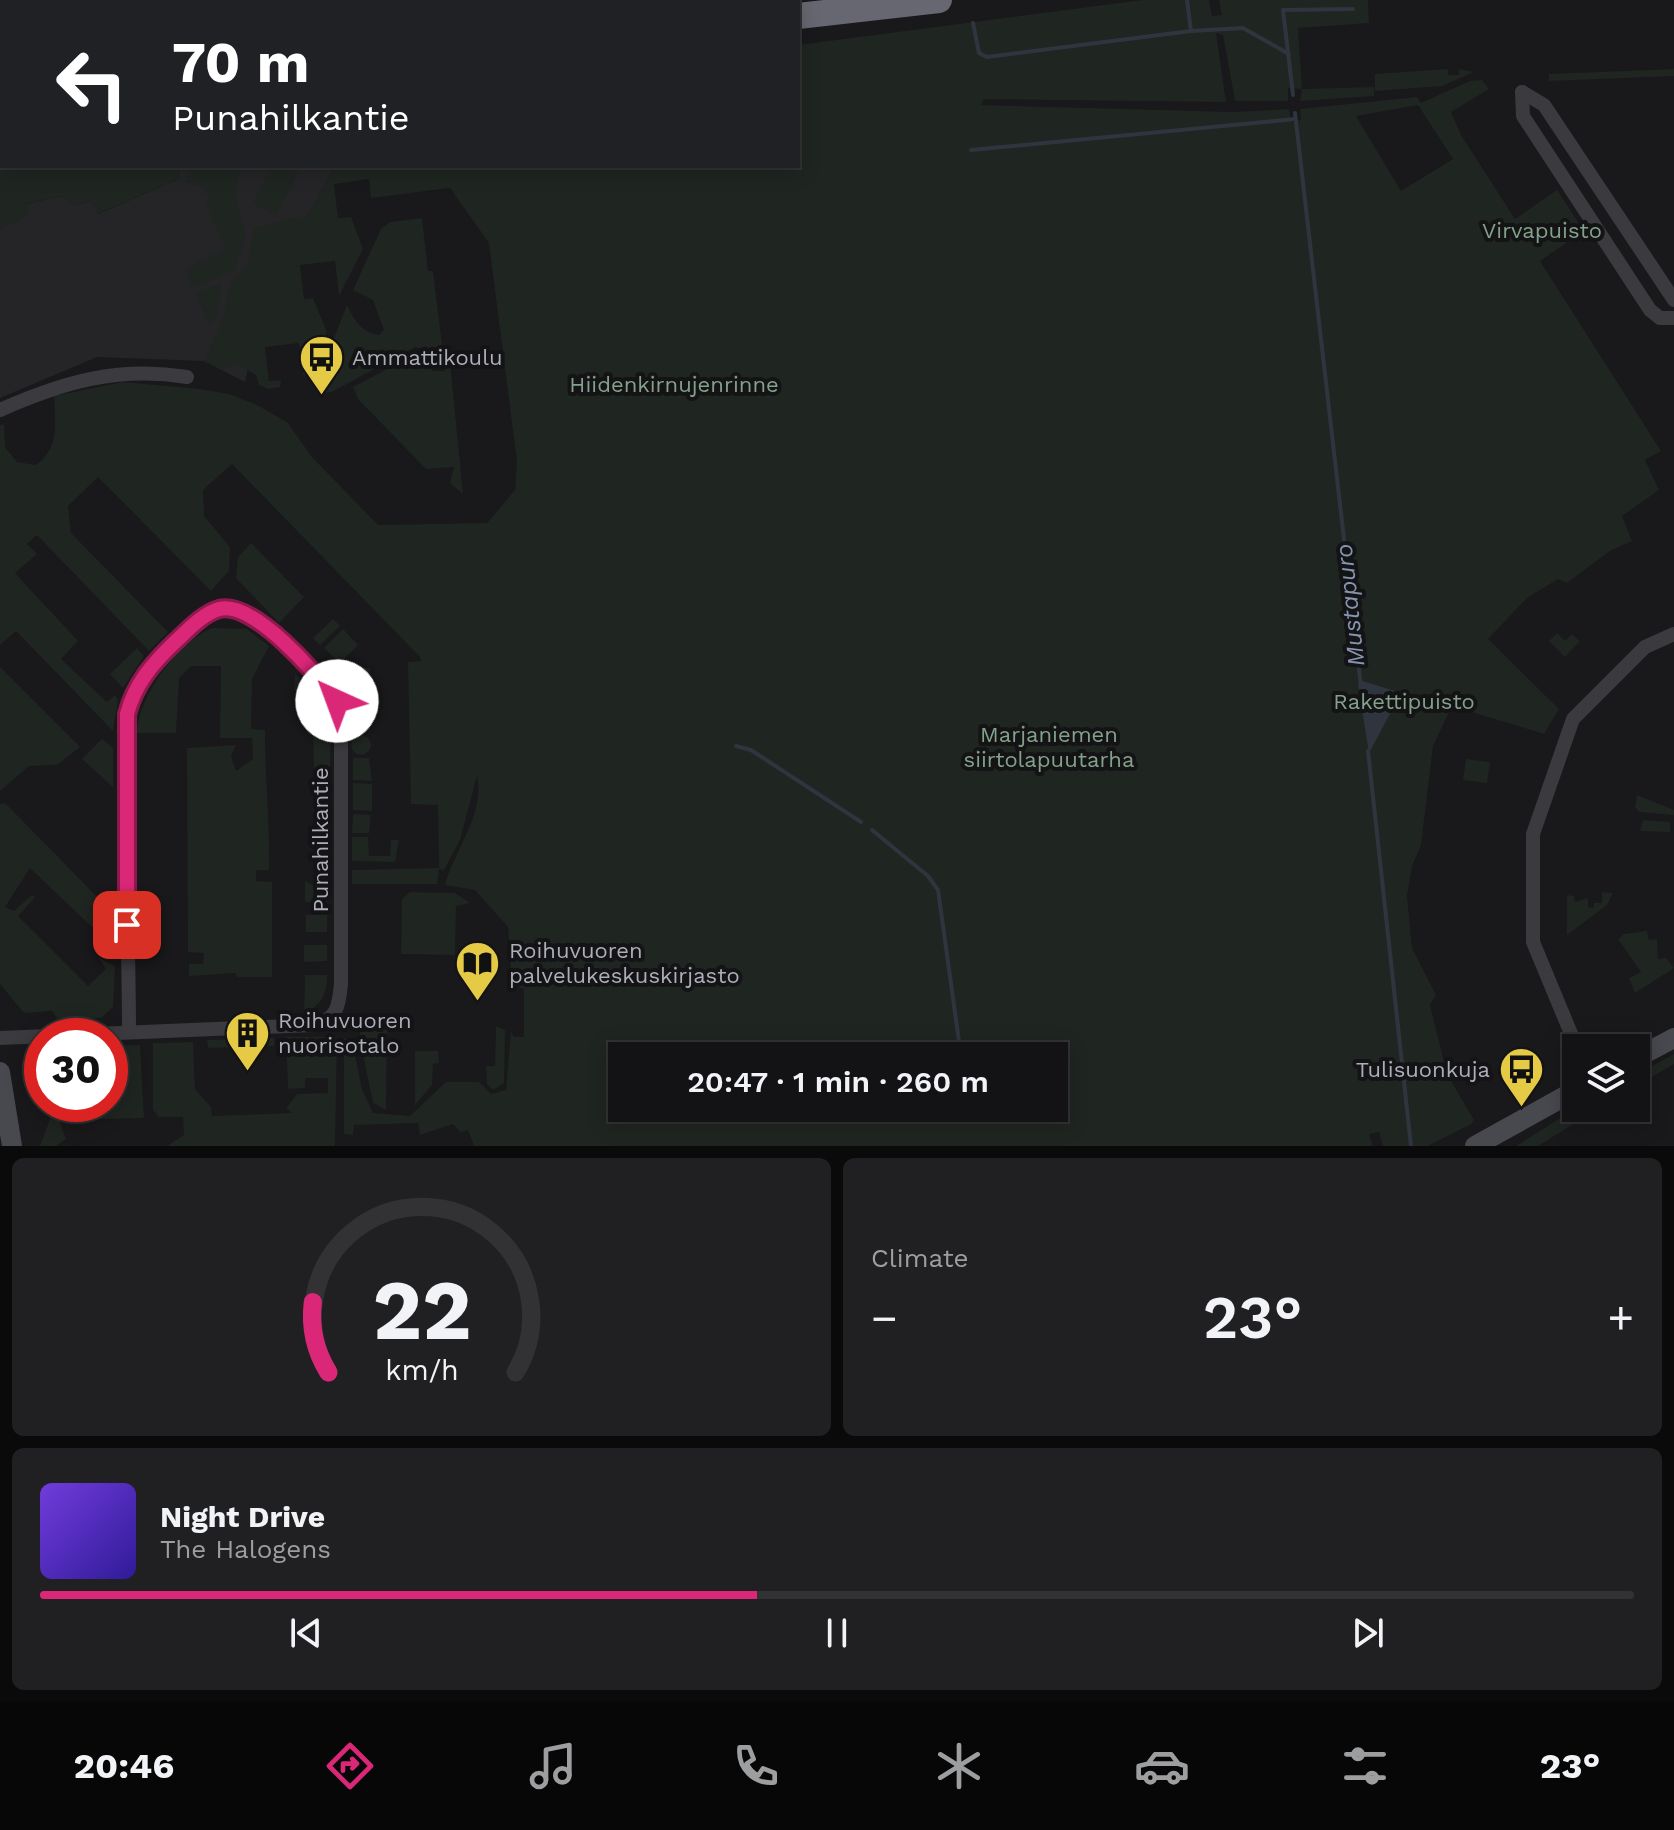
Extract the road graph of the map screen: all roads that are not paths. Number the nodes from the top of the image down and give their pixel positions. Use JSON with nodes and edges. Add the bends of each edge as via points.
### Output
{"nodes":[{"id":1,"x":939,"y":0,"type":"edge"},
{"id":2,"x":800,"y":16,"type":"edge"},
{"id":3,"x":1611,"y":204,"type":"junction"},
{"id":4,"x":1590,"y":218,"type":"junction"},
{"id":5,"x":1674,"y":300,"type":"edge"},
{"id":6,"x":1674,"y":318,"type":"edge"},
{"id":7,"x":187,"y":377,"type":"dead end"},
{"id":8,"x":0,"y":410,"type":"edge"},
{"id":9,"x":1674,"y":634,"type":"edge"},
{"id":10,"x":129,"y":1030,"type":"junction"},
{"id":11,"x":1571,"y":1034,"type":"edge"},
{"id":12,"x":0,"y":1038,"type":"edge"},
{"id":13,"x":1674,"y":1038,"type":"edge"},
{"id":14,"x":1650,"y":1051,"type":"edge"},
{"id":15,"x":0,"y":1072,"type":"edge"},
{"id":16,"x":1562,"y":1098,"type":"edge"},
{"id":17,"x":12,"y":1146,"type":"edge"},
{"id":18,"x":1475,"y":1146,"type":"edge"}],
"edges":[{"from":1,"to":2,"type":"highway"},
{"from":3,"to":4,"type":"street"},
{"from":3,"to":4,"type":"street","via":[[1544,105],[1522,92],[1523,116]]},
{"from":3,"to":5,"type":"street"},
{"from":4,"to":6,"type":"street","via":[[1650,310],[1660,318]]},
{"from":7,"to":8,"type":"street","via":[[133,372],[96,376],[63,383]]},
{"from":9,"to":11,"type":"street","via":[[1645,647],[1573,719],[1533,834],[1533,942]]},
{"from":10,"to":10,"type":"street","name":"Punahilkantie","via":[[127,714],[154,662],[203,617],[226,609],[257,617],[341,709],[339,1004],[332,1017],[313,1025]]},
{"from":10,"to":12,"type":"street"},
{"from":13,"to":14,"type":"main road"},
{"from":15,"to":17,"type":"main road"},
{"from":16,"to":18,"type":"main road"}]}
